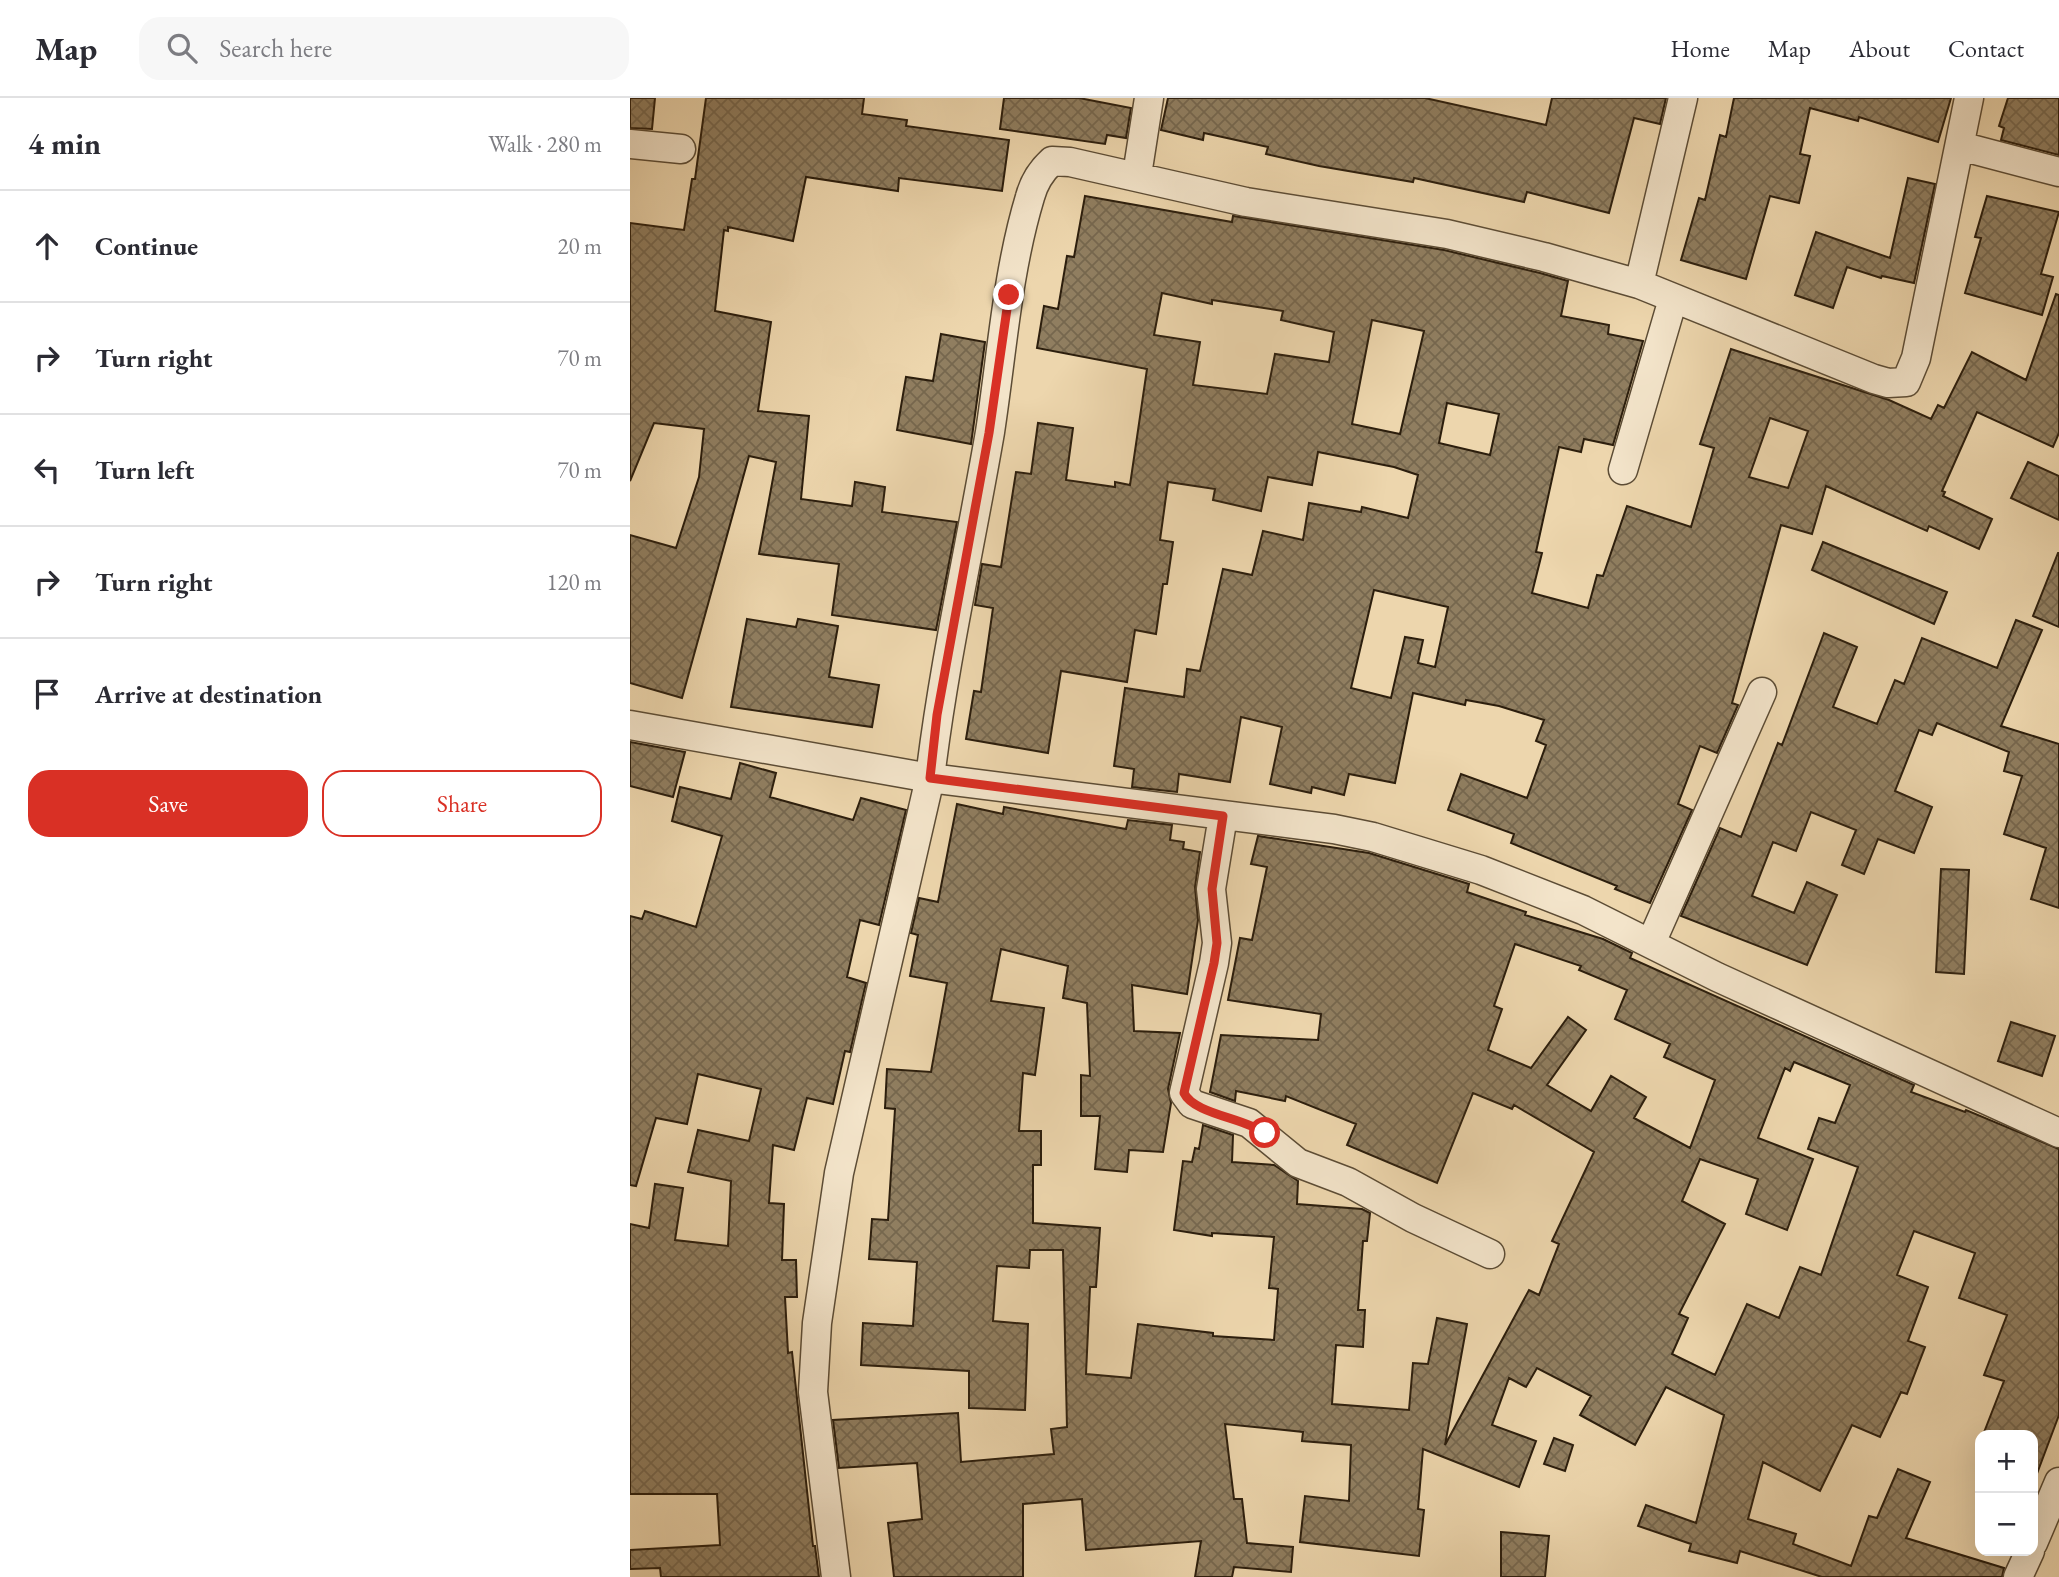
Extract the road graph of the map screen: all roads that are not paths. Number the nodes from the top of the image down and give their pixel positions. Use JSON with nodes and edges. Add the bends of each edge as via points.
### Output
{"nodes":[{"id":1,"x":1149,"y":98,"type":"edge"},
{"id":2,"x":1683,"y":98,"type":"edge"},
{"id":3,"x":1969,"y":98,"type":"edge"},
{"id":4,"x":630,"y":144,"type":"edge"},
{"id":5,"x":1960,"y":146,"type":"junction"},
{"id":6,"x":681,"y":149,"type":"dead end"},
{"id":7,"x":2059,"y":172,"type":"edge"},
{"id":8,"x":1137,"y":175,"type":"junction"},
{"id":9,"x":1639,"y":284,"type":"junction"},
{"id":10,"x":1673,"y":299,"type":"junction"},
{"id":11,"x":1623,"y":470,"type":"dead end"},
{"id":12,"x":1762,"y":692,"type":"dead end"},
{"id":13,"x":630,"y":725,"type":"edge"},
{"id":14,"x":930,"y":778,"type":"junction"},
{"id":15,"x":1223,"y":816,"type":"junction"},
{"id":16,"x":1651,"y":943,"type":"junction"},
{"id":17,"x":2059,"y":1133,"type":"edge"},
{"id":18,"x":1490,"y":1254,"type":"dead end"},
{"id":19,"x":2059,"y":1482,"type":"edge"},
{"id":20,"x":2038,"y":1532,"type":"edge"},
{"id":21,"x":2028,"y":1556,"type":"edge"},
{"id":22,"x":835,"y":1577,"type":"edge"},
{"id":23,"x":2018,"y":1577,"type":"edge"}],
"edges":[{"from":1,"to":8,"type":"street"},
{"from":2,"to":9,"type":"street"},
{"from":3,"to":5,"type":"street"},
{"from":4,"to":6,"type":"street"},
{"from":5,"to":7,"type":"street"},
{"from":5,"to":10,"type":"street","via":[[1916,358],[1906,382],[1874,379]]},
{"from":8,"to":9,"type":"street","via":[[1246,202],[1447,234]]},
{"from":8,"to":14,"type":"street","via":[[1052,162],[1041,171],[1030,196],[1009,295]]},
{"from":9,"to":10,"type":"street"},
{"from":10,"to":11,"type":"street"},
{"from":12,"to":16,"type":"street"},
{"from":13,"to":14,"type":"street"},
{"from":14,"to":15,"type":"street"},
{"from":14,"to":22,"type":"street","via":[[839,1173],[817,1323],[813,1392]]},
{"from":15,"to":16,"type":"street","via":[[1373,837],[1481,870]]},
{"from":15,"to":18,"type":"street","via":[[1212,889],[1217,943],[1184,1093],[1187,1100],[1249,1123],[1298,1163],[1348,1182],[1413,1219]]},
{"from":16,"to":17,"type":"street"},
{"from":19,"to":20,"type":"street"},
{"from":21,"to":23,"type":"street"}]}
